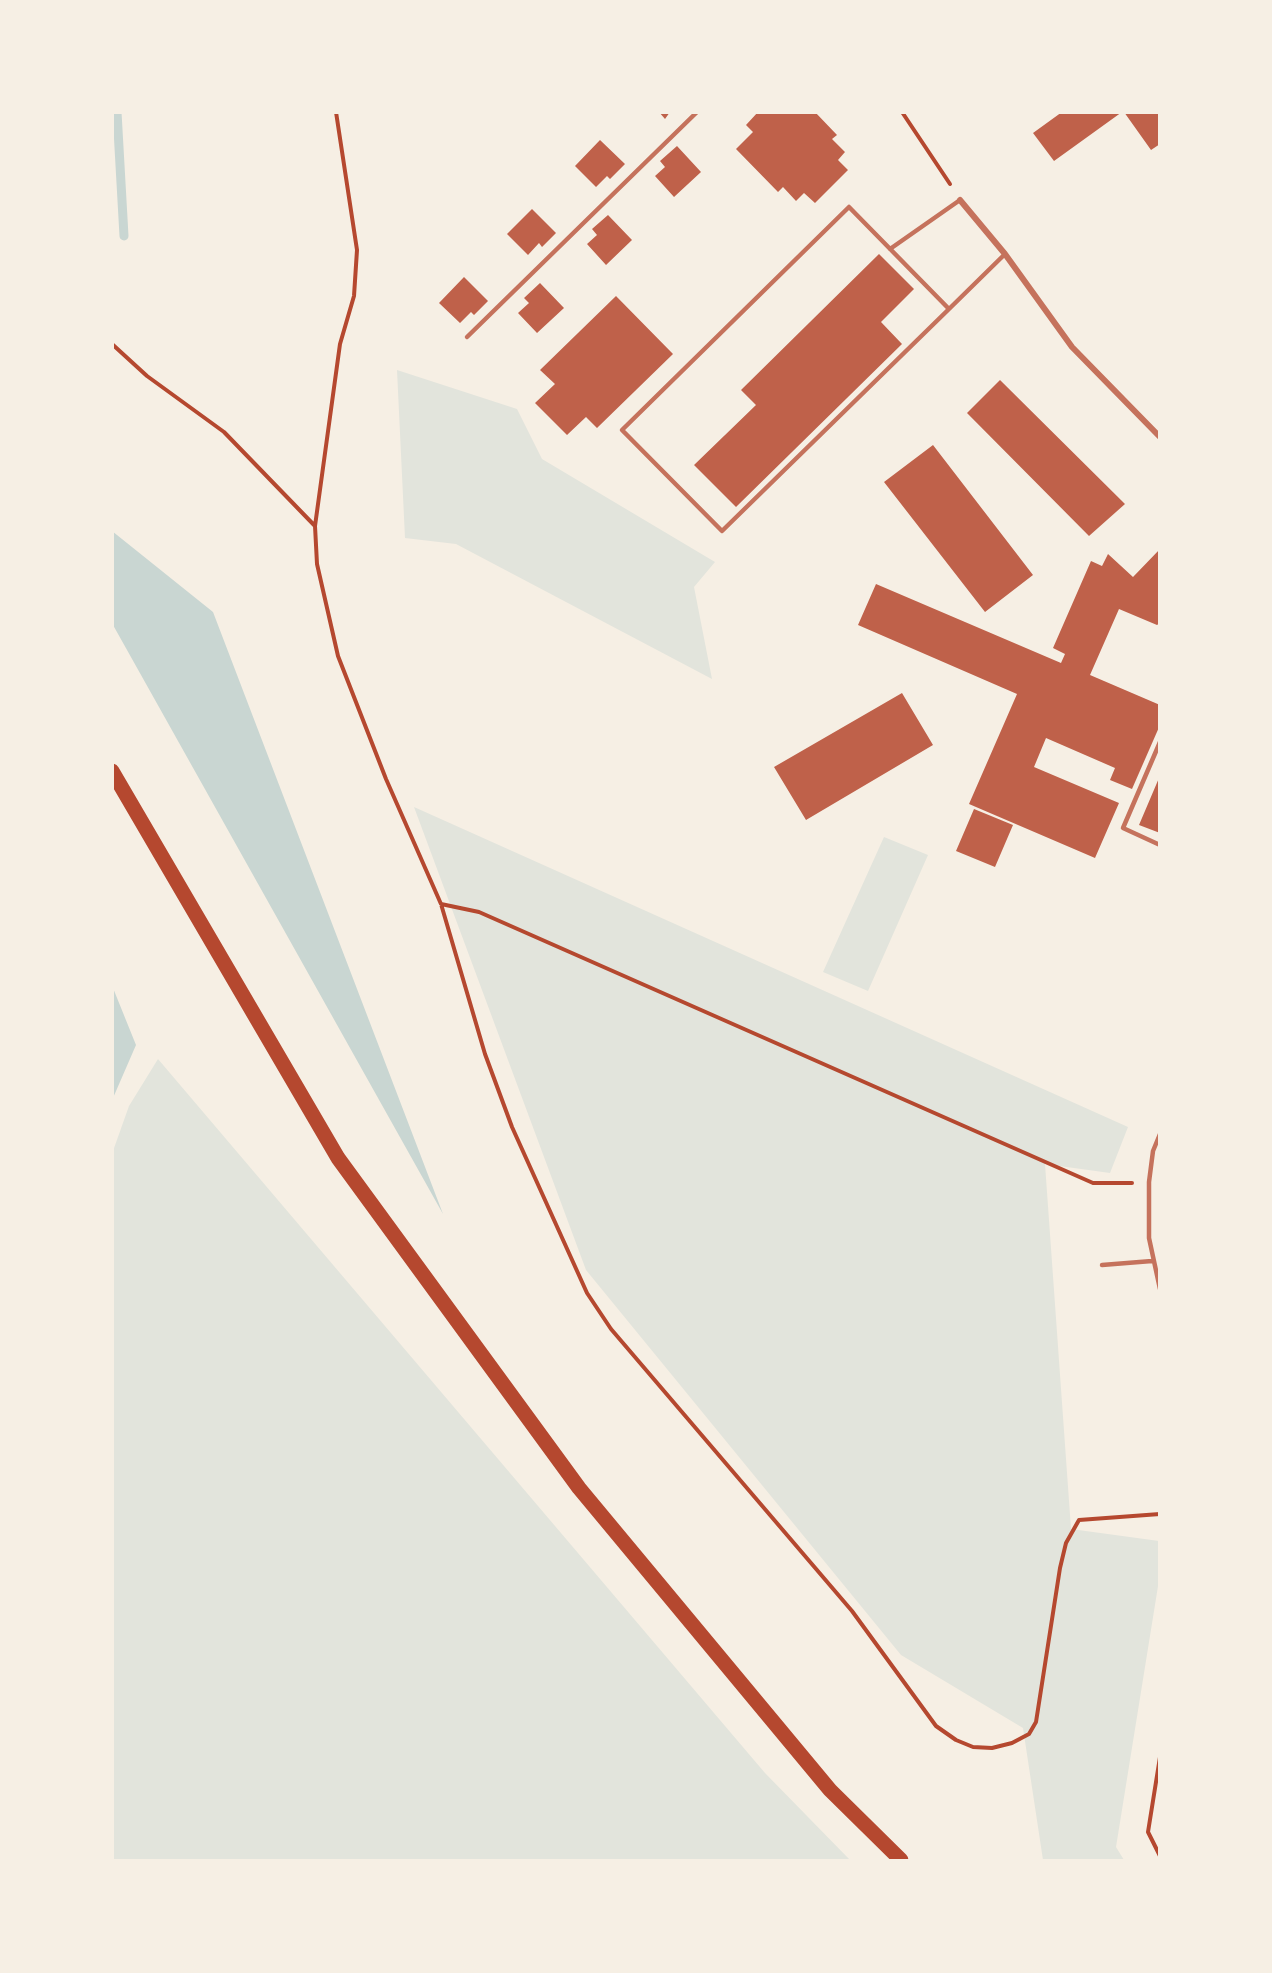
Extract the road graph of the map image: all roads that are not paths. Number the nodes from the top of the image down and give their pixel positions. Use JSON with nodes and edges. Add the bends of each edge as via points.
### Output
{"nodes":[{"id":1,"x":697,"y":112,"type":"edge"},
{"id":2,"x":960,"y":200,"type":"joint"},
{"id":3,"x":890,"y":249,"type":"junction"},
{"id":4,"x":1005,"y":254,"type":"junction"},
{"id":5,"x":949,"y":309,"type":"junction"},
{"id":6,"x":467,"y":337,"type":"dead end"},
{"id":7,"x":1160,"y":437,"type":"edge"},
{"id":8,"x":1160,"y":742,"type":"edge"},
{"id":9,"x":112,"y":771,"type":"edge"},
{"id":10,"x":1160,"y":845,"type":"edge"},
{"id":11,"x":1160,"y":1134,"type":"edge"},
{"id":12,"x":1152,"y":1261,"type":"junction"},
{"id":13,"x":1102,"y":1265,"type":"dead end"},
{"id":14,"x":1160,"y":1289,"type":"edge"},
{"id":15,"x":901,"y":1860,"type":"edge"}],
"edges":[{"from":1,"to":6,"type":"lane"},
{"from":2,"to":3,"type":"lane"},
{"from":2,"to":4,"type":"street"},
{"from":3,"to":5,"type":"lane"},
{"from":3,"to":5,"type":"lane","via":[[849,207],[622,430],[723,531]]},
{"from":4,"to":5,"type":"lane"},
{"from":4,"to":7,"type":"street","via":[[1072,347]]},
{"from":8,"to":10,"type":"lane","via":[[1123,828]]},
{"from":9,"to":15,"type":"main road","via":[[345,1168],[579,1488],[830,1790]]},
{"from":11,"to":12,"type":"lane","via":[[1153,1151],[1149,1182]]},
{"from":12,"to":13,"type":"lane"},
{"from":12,"to":14,"type":"lane"}]}
